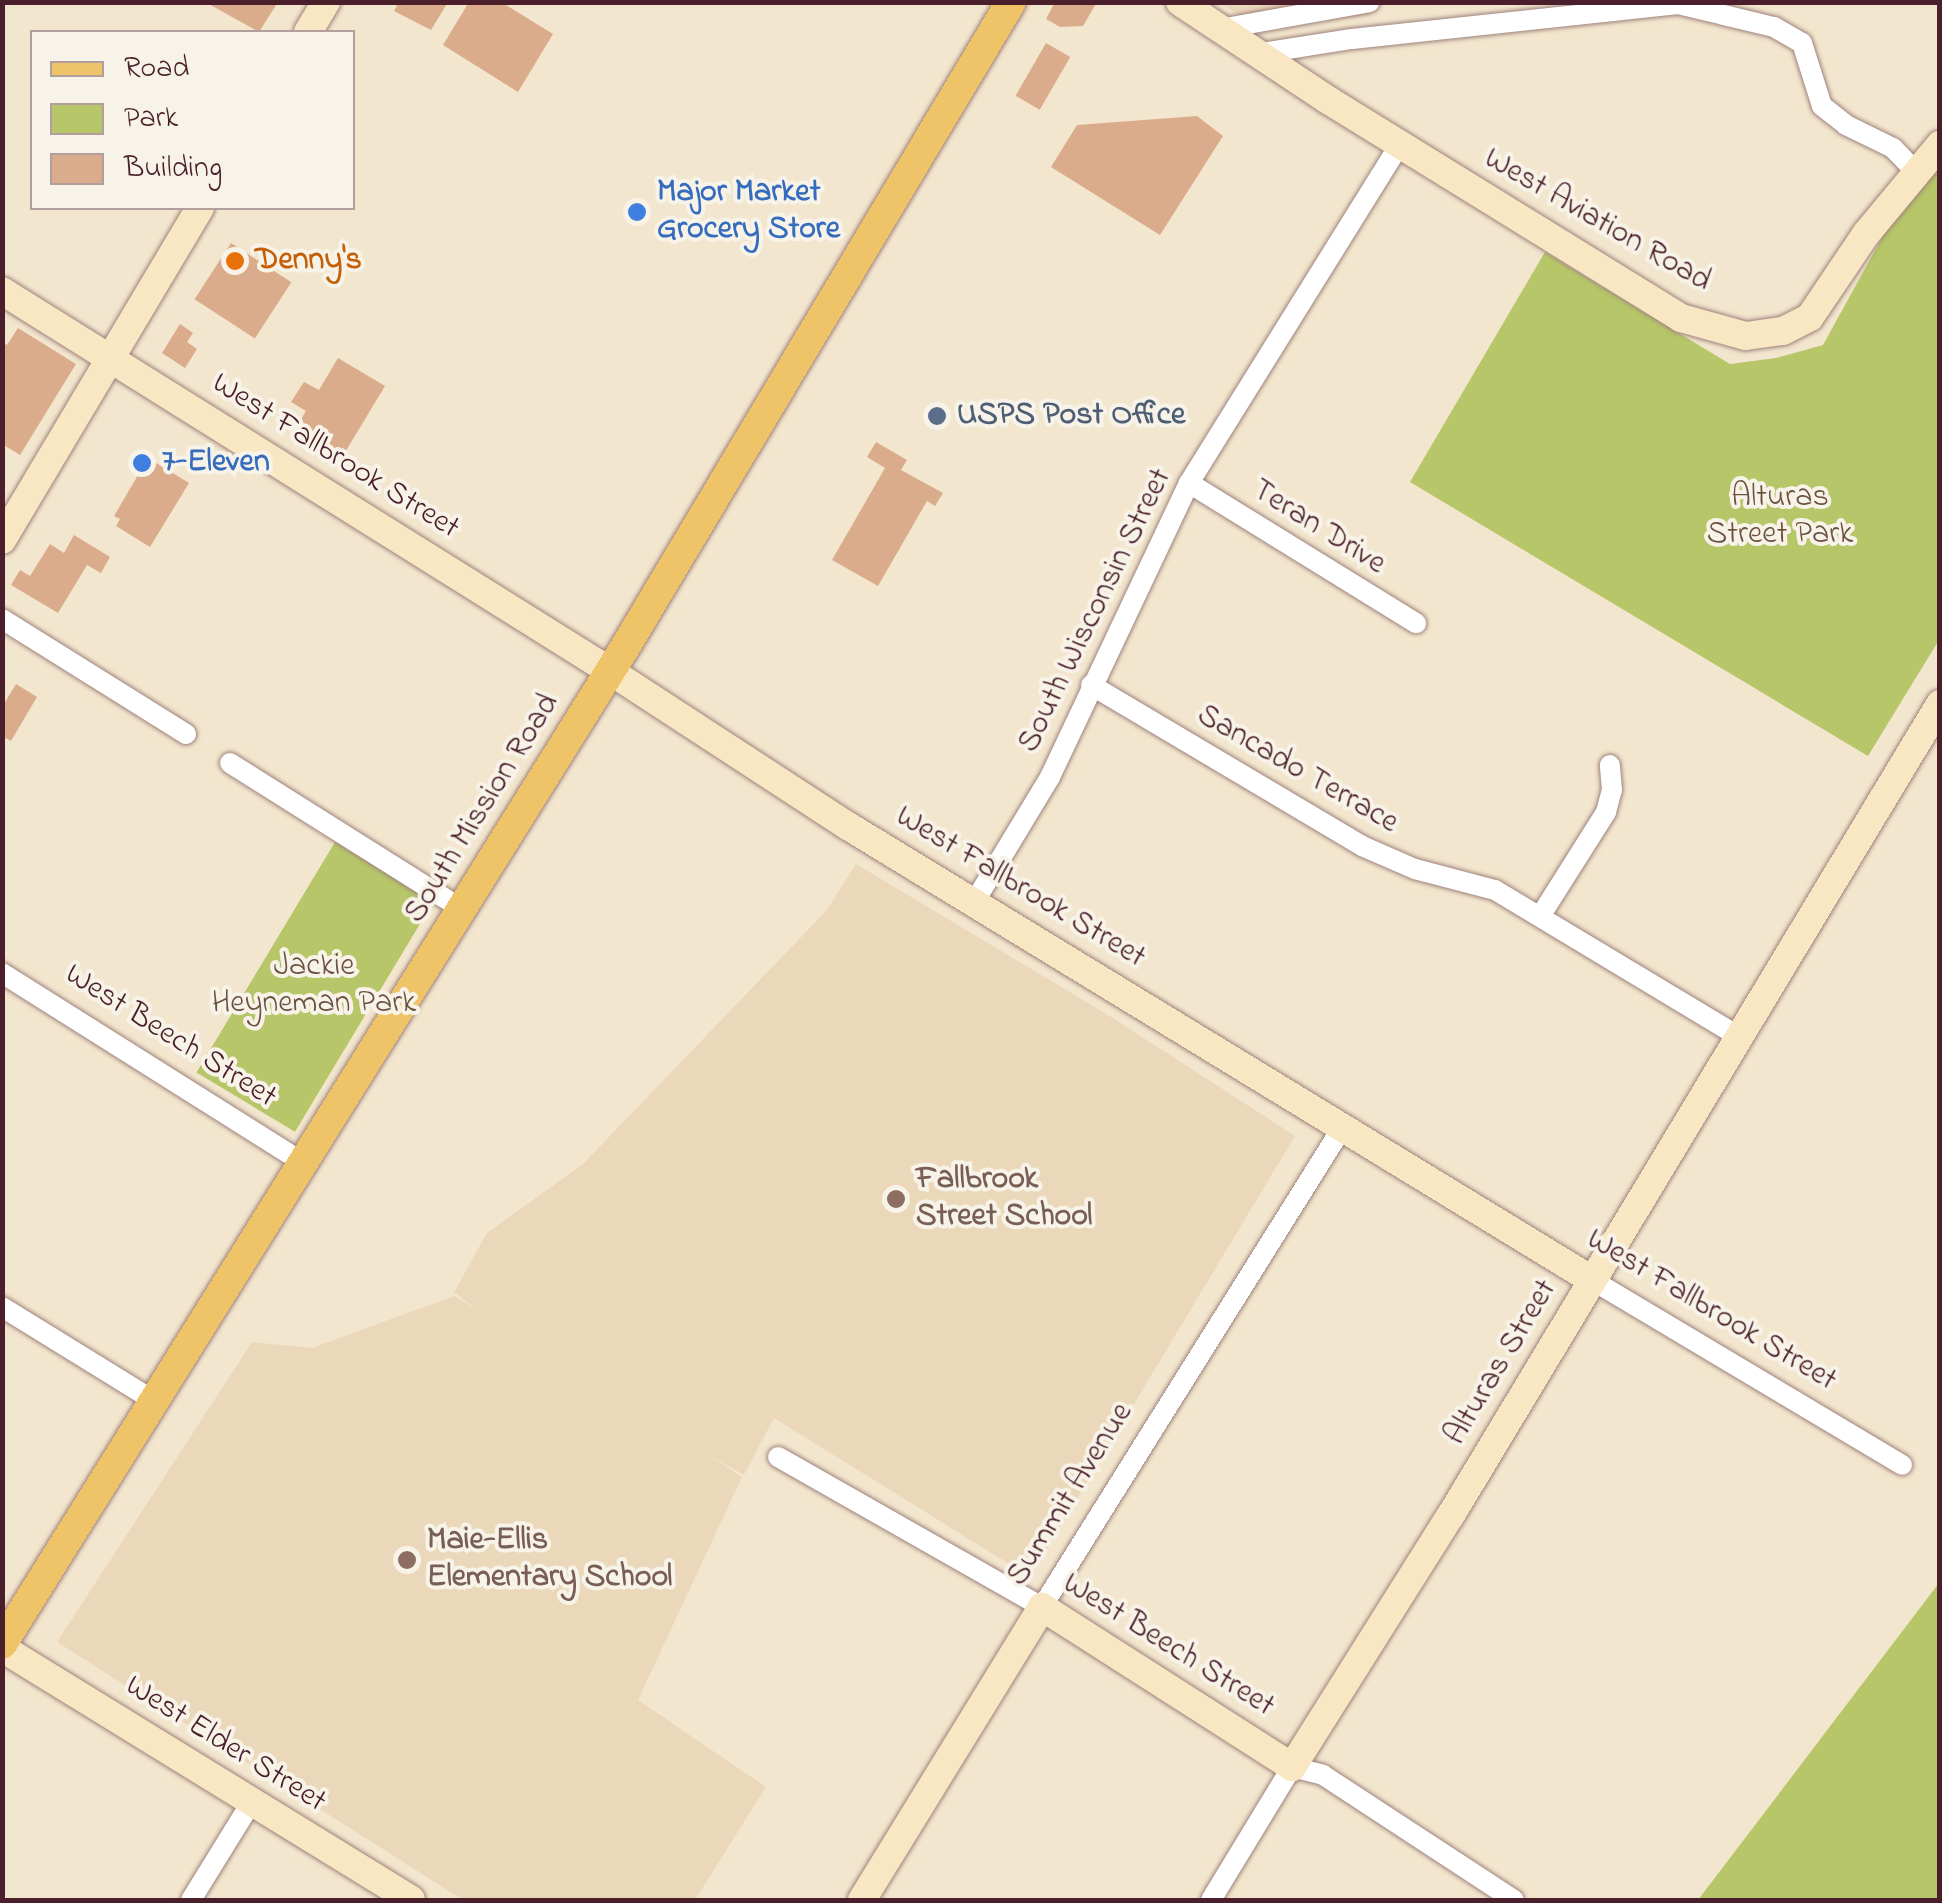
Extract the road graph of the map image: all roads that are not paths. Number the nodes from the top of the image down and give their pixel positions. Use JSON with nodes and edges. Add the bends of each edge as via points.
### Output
{"nodes":[{"id":1,"x":326,"y":2,"type":"edge"},
{"id":2,"x":1010,"y":2,"type":"edge"},
{"id":3,"x":1180,"y":2,"type":"edge"},
{"id":4,"x":1370,"y":2,"type":"edge"},
{"id":5,"x":1220,"y":29,"type":"junction"},
{"id":6,"x":309,"y":30,"type":"edge"},
{"id":7,"x":1256,"y":54,"type":"junction"},
{"id":8,"x":1400,"y":144,"type":"junction"},
{"id":9,"x":1940,"y":145,"type":"edge"},
{"id":10,"x":1916,"y":174,"type":"junction"},
{"id":11,"x":199,"y":210,"type":"edge"},
{"id":12,"x":2,"y":291,"type":"edge"},
{"id":13,"x":110,"y":358,"type":"junction"},
{"id":14,"x":1189,"y":483,"type":"junction"},
{"id":15,"x":2,"y":540,"type":"edge"},
{"id":16,"x":2,"y":619,"type":"edge"},
{"id":17,"x":1416,"y":623,"type":"dead end"},
{"id":18,"x":610,"y":671,"type":"junction"},
{"id":19,"x":1091,"y":685,"type":"junction"},
{"id":20,"x":1940,"y":704,"type":"edge"},
{"id":21,"x":186,"y":734,"type":"dead end"},
{"id":22,"x":230,"y":764,"type":"dead end"},
{"id":23,"x":1610,"y":765,"type":"dead end"},
{"id":24,"x":975,"y":902,"type":"junction"},
{"id":25,"x":464,"y":910,"type":"junction"},
{"id":26,"x":1541,"y":915,"type":"junction"},
{"id":27,"x":2,"y":973,"type":"edge"},
{"id":28,"x":1741,"y":1038,"type":"junction"},
{"id":29,"x":1342,"y":1128,"type":"junction"},
{"id":30,"x":301,"y":1161,"type":"junction"},
{"id":31,"x":1592,"y":1280,"type":"junction"},
{"id":32,"x":2,"y":1307,"type":"edge"},
{"id":33,"x":156,"y":1402,"type":"junction"},
{"id":34,"x":778,"y":1457,"type":"dead end"},
{"id":35,"x":1902,"y":1466,"type":"dead end"},
{"id":36,"x":1042,"y":1607,"type":"junction"},
{"id":37,"x":2,"y":1646,"type":"edge"},
{"id":38,"x":1292,"y":1767,"type":"junction"},
{"id":39,"x":251,"y":1803,"type":"junction"},
{"id":40,"x":191,"y":1900,"type":"edge"},
{"id":41,"x":410,"y":1900,"type":"edge"},
{"id":42,"x":862,"y":1900,"type":"edge"},
{"id":43,"x":1211,"y":1900,"type":"edge"},
{"id":44,"x":1514,"y":1900,"type":"edge"}],
"edges":[{"from":1,"to":6,"type":"street"},
{"from":2,"to":18,"type":"main road","name":"South Mission Road"},
{"from":3,"to":5,"type":"street","name":"West Aviation Road"},
{"from":4,"to":5,"type":"street"},
{"from":5,"to":7,"type":"street","name":"West Aviation Road"},
{"from":7,"to":8,"type":"street","name":"West Aviation Road"},
{"from":7,"to":10,"type":"street","via":[[1678,4],[1774,27],[1802,43],[1822,106],[1893,148]]},
{"from":8,"to":10,"type":"street","name":"West Aviation Road","via":[[1682,318],[1746,336],[1783,331],[1810,317]]},
{"from":8,"to":14,"type":"street","name":"South Wisconsin Street"},
{"from":9,"to":10,"type":"street","name":"West Aviation Road"},
{"from":11,"to":13,"type":"street"},
{"from":12,"to":13,"type":"street","name":"West Fallbrook Street"},
{"from":13,"to":15,"type":"street"},
{"from":13,"to":18,"type":"street","name":"West Fallbrook Street"},
{"from":14,"to":17,"type":"street","name":"Teran Drive"},
{"from":14,"to":19,"type":"street","name":"South Wisconsin Street"},
{"from":16,"to":21,"type":"street"},
{"from":18,"to":24,"type":"street","name":"West Fallbrook Street"},
{"from":18,"to":25,"type":"main road","name":"South Mission Road"},
{"from":19,"to":24,"type":"street","name":"South Wisconsin Street","via":[[1050,777]]},
{"from":19,"to":26,"type":"street","name":"Sancado Terrace","via":[[1362,846],[1415,869],[1495,890]]},
{"from":20,"to":28,"type":"street","name":"Alturas Street"},
{"from":22,"to":25,"type":"street"},
{"from":23,"to":26,"type":"street","via":[[1606,812]]},
{"from":24,"to":29,"type":"street","name":"West Fallbrook Street"},
{"from":25,"to":30,"type":"main road","name":"South Mission Road"},
{"from":26,"to":28,"type":"street","name":"Sancado Terrace"},
{"from":27,"to":30,"type":"street","name":"West Beech Street"},
{"from":28,"to":31,"type":"street","name":"Alturas Street"},
{"from":29,"to":31,"type":"street","name":"West Fallbrook Street"},
{"from":29,"to":36,"type":"street","name":"Summit Avenue"},
{"from":30,"to":33,"type":"main road","name":"South Mission Road"},
{"from":31,"to":35,"type":"street","name":"West Fallbrook Street"},
{"from":31,"to":38,"type":"street","name":"Alturas Street"},
{"from":32,"to":33,"type":"street"},
{"from":33,"to":37,"type":"main road","name":"South Mission Road"},
{"from":34,"to":36,"type":"street","name":"West Beech Street"},
{"from":36,"to":38,"type":"street","name":"West Beech Street"},
{"from":36,"to":42,"type":"street","name":"Summit Avenue"},
{"from":37,"to":39,"type":"street","name":"West Elder Street"},
{"from":38,"to":43,"type":"street","name":"Alturas Street"},
{"from":38,"to":44,"type":"street","name":"West Beech Street","via":[[1324,1775]]},
{"from":39,"to":40,"type":"street"},
{"from":39,"to":41,"type":"street","name":"West Elder Street"}]}
